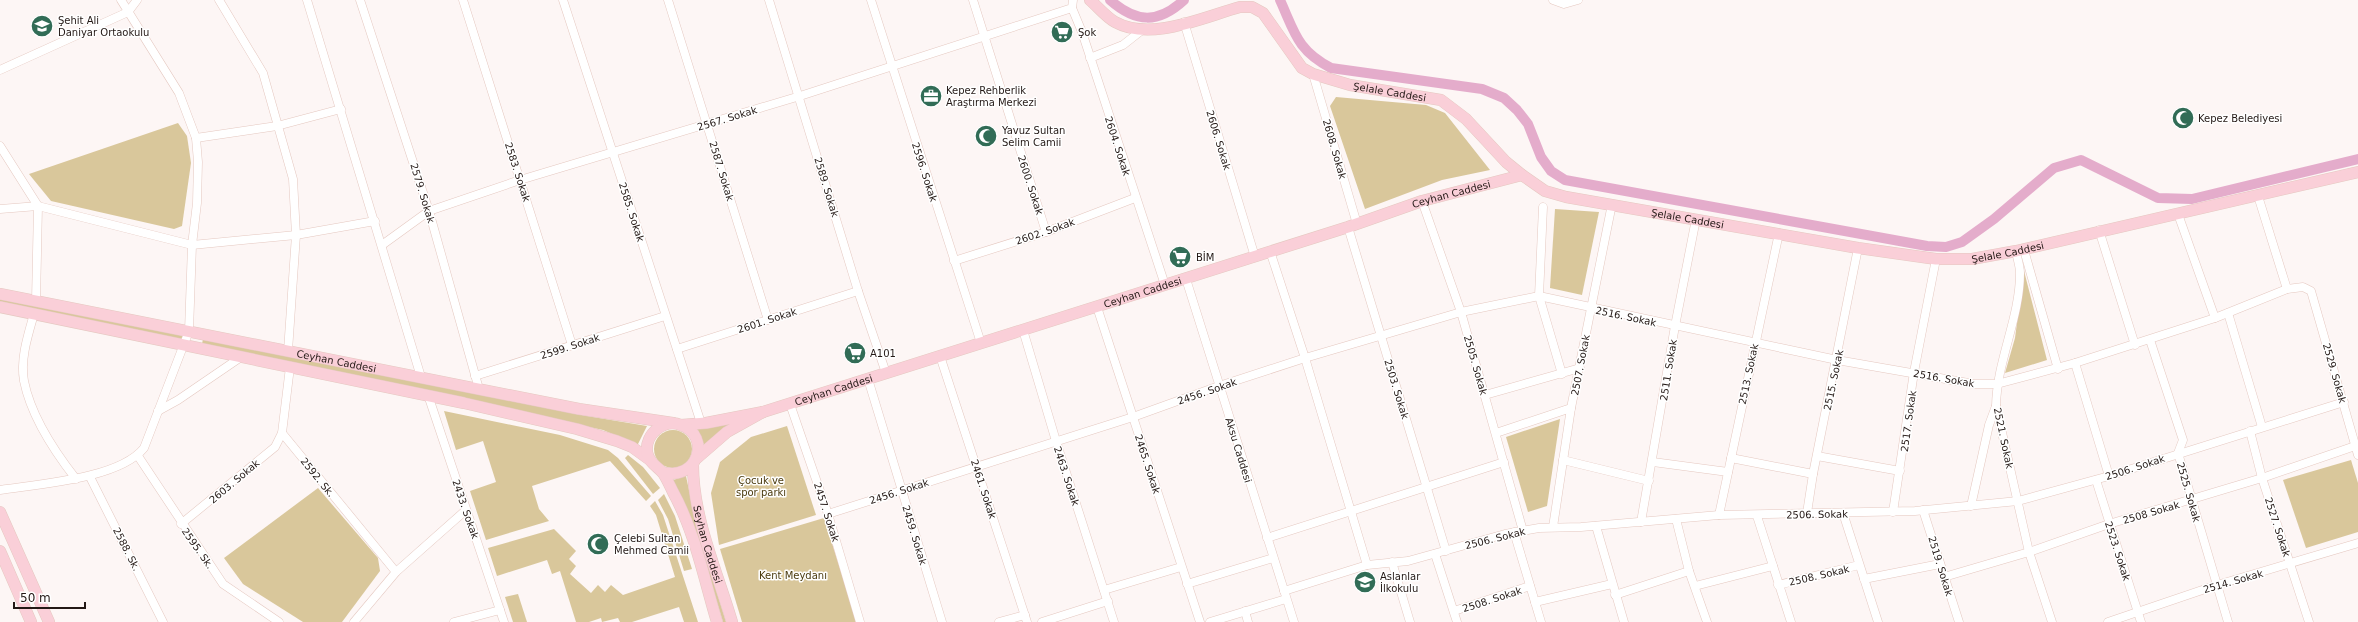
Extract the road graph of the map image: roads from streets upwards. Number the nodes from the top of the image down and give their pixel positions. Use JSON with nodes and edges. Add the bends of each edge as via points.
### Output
{"nodes":[{"id":1,"x":121,"y":0,"type":"edge"},
{"id":2,"x":137,"y":0,"type":"edge"},
{"id":3,"x":219,"y":0,"type":"edge"},
{"id":4,"x":307,"y":0,"type":"edge"},
{"id":5,"x":360,"y":0,"type":"edge"},
{"id":6,"x":463,"y":0,"type":"edge"},
{"id":7,"x":563,"y":0,"type":"edge"},
{"id":8,"x":668,"y":0,"type":"edge"},
{"id":9,"x":769,"y":0,"type":"edge"},
{"id":10,"x":871,"y":0,"type":"edge"},
{"id":11,"x":973,"y":0,"type":"edge"},
{"id":12,"x":1090,"y":0,"type":"edge"},
{"id":13,"x":1553,"y":0,"type":"edge"},
{"id":14,"x":1578,"y":0,"type":"edge"},
{"id":15,"x":1241,"y":3,"type":"edge"},
{"id":16,"x":1072,"y":4,"type":"edge"},
{"id":17,"x":128,"y":12,"type":"junction"},
{"id":18,"x":1184,"y":22,"type":"junction"},
{"id":19,"x":1142,"y":30,"type":"junction"},
{"id":20,"x":984,"y":35,"type":"junction"},
{"id":21,"x":1090,"y":58,"type":"junction"},
{"id":22,"x":891,"y":67,"type":"junction"},
{"id":23,"x":0,"y":70,"type":"edge"},
{"id":24,"x":1313,"y":74,"type":"junction"},
{"id":25,"x":800,"y":96,"type":"junction"},
{"id":26,"x":341,"y":109,"type":"junction"},
{"id":27,"x":707,"y":124,"type":"junction"},
{"id":28,"x":277,"y":126,"type":"junction"},
{"id":29,"x":196,"y":138,"type":"junction"},
{"id":30,"x":0,"y":146,"type":"edge"},
{"id":31,"x":612,"y":152,"type":"junction"},
{"id":32,"x":2358,"y":172,"type":"edge"},
{"id":33,"x":1522,"y":175,"type":"junction"},
{"id":34,"x":520,"y":180,"type":"junction"},
{"id":35,"x":2258,"y":196,"type":"junction"},
{"id":36,"x":1135,"y":198,"type":"junction"},
{"id":37,"x":1422,"y":201,"type":"junction"},
{"id":38,"x":1612,"y":204,"type":"junction"},
{"id":39,"x":38,"y":206,"type":"junction"},
{"id":40,"x":1543,"y":207,"type":"dead end"},
{"id":41,"x":0,"y":209,"type":"edge"},
{"id":42,"x":429,"y":211,"type":"junction"},
{"id":43,"x":2178,"y":214,"type":"junction"},
{"id":44,"x":1696,"y":219,"type":"junction"},
{"id":45,"x":375,"y":221,"type":"junction"},
{"id":46,"x":1352,"y":225,"type":"junction"},
{"id":47,"x":2099,"y":230,"type":"junction"},
{"id":48,"x":1046,"y":232,"type":"junction"},
{"id":49,"x":1779,"y":233,"type":"junction"},
{"id":50,"x":296,"y":234,"type":"junction"},
{"id":51,"x":382,"y":244,"type":"junction"},
{"id":52,"x":192,"y":245,"type":"junction"},
{"id":53,"x":1858,"y":248,"type":"junction"},
{"id":54,"x":1270,"y":251,"type":"junction"},
{"id":55,"x":2020,"y":251,"type":"junction"},
{"id":56,"x":1255,"y":257,"type":"junction"},
{"id":57,"x":1936,"y":259,"type":"junction"},
{"id":58,"x":954,"y":261,"type":"junction"},
{"id":59,"x":1186,"y":279,"type":"junction"},
{"id":60,"x":1165,"y":285,"type":"junction"},
{"id":61,"x":2287,"y":288,"type":"junction"},
{"id":62,"x":858,"y":291,"type":"junction"},
{"id":63,"x":2311,"y":291,"type":"joint"},
{"id":64,"x":0,"y":294,"type":"edge"},
{"id":65,"x":1539,"y":296,"type":"junction"},
{"id":66,"x":36,"y":301,"type":"junction"},
{"id":67,"x":0,"y":307,"type":"edge"},
{"id":68,"x":1097,"y":307,"type":"junction"},
{"id":69,"x":1591,"y":308,"type":"junction"},
{"id":70,"x":1461,"y":312,"type":"junction"},
{"id":71,"x":2228,"y":313,"type":"junction"},
{"id":72,"x":34,"y":314,"type":"junction"},
{"id":73,"x":665,"y":316,"type":"junction"},
{"id":74,"x":2215,"y":318,"type":"junction"},
{"id":75,"x":768,"y":320,"type":"junction"},
{"id":76,"x":1675,"y":326,"type":"junction"},
{"id":77,"x":1023,"y":330,"type":"junction"},
{"id":78,"x":189,"y":331,"type":"junction"},
{"id":79,"x":1381,"y":335,"type":"junction"},
{"id":80,"x":2150,"y":340,"type":"junction"},
{"id":81,"x":981,"y":343,"type":"junction"},
{"id":82,"x":1755,"y":343,"type":"junction"},
{"id":83,"x":572,"y":345,"type":"junction"},
{"id":84,"x":2135,"y":345,"type":"junction"},
{"id":85,"x":185,"y":346,"type":"junction"},
{"id":86,"x":676,"y":349,"type":"junction"},
{"id":87,"x":288,"y":351,"type":"junction"},
{"id":88,"x":940,"y":356,"type":"junction"},
{"id":89,"x":241,"y":357,"type":"junction"},
{"id":90,"x":1305,"y":358,"type":"junction"},
{"id":91,"x":1837,"y":360,"type":"junction"},
{"id":92,"x":2075,"y":363,"type":"junction"},
{"id":93,"x":290,"y":367,"type":"junction"},
{"id":94,"x":1580,"y":368,"type":"junction"},
{"id":95,"x":2058,"y":368,"type":"junction"},
{"id":96,"x":1914,"y":372,"type":"junction"},
{"id":97,"x":886,"y":373,"type":"junction"},
{"id":98,"x":1562,"y":374,"type":"junction"},
{"id":99,"x":475,"y":376,"type":"junction"},
{"id":100,"x":421,"y":377,"type":"junction"},
{"id":101,"x":868,"y":379,"type":"junction"},
{"id":102,"x":1997,"y":384,"type":"junction"},
{"id":103,"x":1219,"y":386,"type":"junction"},
{"id":104,"x":479,"y":389,"type":"junction"},
{"id":105,"x":428,"y":395,"type":"junction"},
{"id":106,"x":1485,"y":395,"type":"junction"},
{"id":107,"x":2344,"y":402,"type":"junction"},
{"id":108,"x":790,"y":404,"type":"junction"},
{"id":109,"x":1996,"y":406,"type":"junction"},
{"id":110,"x":1571,"y":408,"type":"junction"},
{"id":111,"x":158,"y":411,"type":"junction"},
{"id":112,"x":763,"y":412,"type":"junction"},
{"id":113,"x":1133,"y":417,"type":"junction"},
{"id":114,"x":702,"y":423,"type":"junction"},
{"id":115,"x":677,"y":424,"type":"junction"},
{"id":116,"x":2262,"y":427,"type":"junction"},
{"id":117,"x":2250,"y":431,"type":"junction"},
{"id":118,"x":282,"y":433,"type":"junction"},
{"id":119,"x":1496,"y":433,"type":"junction"},
{"id":120,"x":1056,"y":441,"type":"junction"},
{"id":121,"x":2357,"y":446,"type":"edge"},
{"id":122,"x":2178,"y":453,"type":"junction"},
{"id":123,"x":2358,"y":455,"type":"edge"},
{"id":124,"x":138,"y":456,"type":"junction"},
{"id":125,"x":1817,"y":456,"type":"junction"},
{"id":126,"x":1731,"y":458,"type":"junction"},
{"id":127,"x":650,"y":460,"type":"junction"},
{"id":128,"x":1563,"y":460,"type":"junction"},
{"id":129,"x":695,"y":461,"type":"junction"},
{"id":130,"x":1504,"y":462,"type":"junction"},
{"id":131,"x":1653,"y":462,"type":"junction"},
{"id":132,"x":977,"y":467,"type":"junction"},
{"id":133,"x":1900,"y":471,"type":"junction"},
{"id":134,"x":662,"y":472,"type":"junction"},
{"id":135,"x":1728,"y":472,"type":"junction"},
{"id":136,"x":1813,"y":474,"type":"junction"},
{"id":137,"x":2109,"y":476,"type":"junction"},
{"id":138,"x":90,"y":477,"type":"junction"},
{"id":139,"x":2262,"y":478,"type":"junction"},
{"id":140,"x":76,"y":479,"type":"junction"},
{"id":141,"x":2096,"y":480,"type":"junction"},
{"id":142,"x":1649,"y":481,"type":"junction"},
{"id":143,"x":1427,"y":486,"type":"junction"},
{"id":144,"x":0,"y":490,"type":"edge"},
{"id":145,"x":901,"y":490,"type":"junction"},
{"id":146,"x":2191,"y":500,"type":"junction"},
{"id":147,"x":2018,"y":501,"type":"junction"},
{"id":148,"x":1971,"y":506,"type":"junction"},
{"id":149,"x":466,"y":510,"type":"junction"},
{"id":150,"x":1923,"y":510,"type":"junction"},
{"id":151,"x":1351,"y":511,"type":"junction"},
{"id":152,"x":0,"y":512,"type":"edge"},
{"id":153,"x":1893,"y":512,"type":"junction"},
{"id":154,"x":1808,"y":513,"type":"junction"},
{"id":155,"x":1843,"y":513,"type":"junction"},
{"id":156,"x":828,"y":514,"type":"junction"},
{"id":157,"x":1719,"y":515,"type":"junction"},
{"id":158,"x":1757,"y":516,"type":"junction"},
{"id":159,"x":1676,"y":519,"type":"junction"},
{"id":160,"x":1641,"y":522,"type":"junction"},
{"id":161,"x":181,"y":524,"type":"junction"},
{"id":162,"x":2109,"y":524,"type":"junction"},
{"id":163,"x":1596,"y":526,"type":"junction"},
{"id":164,"x":1553,"y":527,"type":"junction"},
{"id":165,"x":1523,"y":531,"type":"junction"},
{"id":166,"x":1514,"y":532,"type":"junction"},
{"id":167,"x":1267,"y":538,"type":"junction"},
{"id":168,"x":2358,"y":543,"type":"edge"},
{"id":169,"x":0,"y":551,"type":"edge"},
{"id":170,"x":1446,"y":551,"type":"junction"},
{"id":171,"x":2029,"y":552,"type":"junction"},
{"id":172,"x":1435,"y":554,"type":"junction"},
{"id":173,"x":1273,"y":558,"type":"junction"},
{"id":174,"x":1392,"y":562,"type":"junction"},
{"id":175,"x":1940,"y":564,"type":"junction"},
{"id":176,"x":2290,"y":564,"type":"junction"},
{"id":177,"x":1367,"y":565,"type":"junction"},
{"id":178,"x":1773,"y":566,"type":"junction"},
{"id":179,"x":1860,"y":566,"type":"junction"},
{"id":180,"x":1181,"y":567,"type":"junction"},
{"id":181,"x":1689,"y":571,"type":"junction"},
{"id":182,"x":396,"y":572,"type":"junction"},
{"id":183,"x":1944,"y":577,"type":"junction"},
{"id":184,"x":1864,"y":579,"type":"junction"},
{"id":185,"x":1187,"y":584,"type":"junction"},
{"id":186,"x":1612,"y":584,"type":"junction"},
{"id":187,"x":1778,"y":585,"type":"junction"},
{"id":188,"x":2217,"y":585,"type":"junction"},
{"id":189,"x":1530,"y":586,"type":"junction"},
{"id":190,"x":1695,"y":586,"type":"junction"},
{"id":191,"x":1104,"y":590,"type":"junction"},
{"id":192,"x":1285,"y":595,"type":"junction"},
{"id":193,"x":1615,"y":595,"type":"junction"},
{"id":194,"x":1108,"y":601,"type":"junction"},
{"id":195,"x":1535,"y":602,"type":"junction"},
{"id":196,"x":500,"y":610,"type":"junction"},
{"id":197,"x":1245,"y":611,"type":"junction"},
{"id":198,"x":1454,"y":611,"type":"junction"},
{"id":199,"x":2137,"y":611,"type":"junction"},
{"id":200,"x":1026,"y":618,"type":"edge"},
{"id":201,"x":32,"y":622,"type":"edge"},
{"id":202,"x":49,"y":622,"type":"edge"},
{"id":203,"x":163,"y":622,"type":"edge"},
{"id":204,"x":278,"y":622,"type":"edge"},
{"id":205,"x":354,"y":622,"type":"edge"},
{"id":206,"x":454,"y":622,"type":"edge"},
{"id":207,"x":504,"y":622,"type":"edge"},
{"id":208,"x":717,"y":622,"type":"edge"},
{"id":209,"x":732,"y":622,"type":"edge"},
{"id":210,"x":860,"y":622,"type":"edge"},
{"id":211,"x":942,"y":622,"type":"edge"},
{"id":212,"x":1000,"y":622,"type":"edge"},
{"id":213,"x":1042,"y":622,"type":"edge"},
{"id":214,"x":1114,"y":622,"type":"edge"},
{"id":215,"x":1200,"y":622,"type":"edge"},
{"id":216,"x":1210,"y":622,"type":"edge"},
{"id":217,"x":1248,"y":622,"type":"edge"},
{"id":218,"x":1294,"y":622,"type":"edge"},
{"id":219,"x":1410,"y":622,"type":"edge"},
{"id":220,"x":1457,"y":622,"type":"edge"},
{"id":221,"x":1541,"y":622,"type":"edge"},
{"id":222,"x":1624,"y":622,"type":"edge"},
{"id":223,"x":1707,"y":622,"type":"edge"},
{"id":224,"x":1791,"y":622,"type":"edge"},
{"id":225,"x":1878,"y":622,"type":"edge"},
{"id":226,"x":1959,"y":622,"type":"edge"},
{"id":227,"x":2052,"y":622,"type":"edge"},
{"id":228,"x":2108,"y":622,"type":"edge"},
{"id":229,"x":2141,"y":622,"type":"edge"},
{"id":230,"x":2228,"y":622,"type":"edge"},
{"id":231,"x":2309,"y":622,"type":"edge"}],
"edges":[{"from":1,"to":17,"type":"street"},
{"from":2,"to":17,"type":"street"},
{"from":3,"to":28,"type":"street","via":[[262,73]]},
{"from":4,"to":26,"type":"street"},
{"from":5,"to":42,"type":"street","name":"2579. Sokak"},
{"from":6,"to":34,"type":"street","name":"2583. Sokak"},
{"from":7,"to":31,"type":"street","name":"2585. Sokak"},
{"from":8,"to":27,"type":"street","name":"2587. Sokak"},
{"from":9,"to":25,"type":"street","name":"2589. Sokak"},
{"from":10,"to":22,"type":"street","name":"2596. Sokak"},
{"from":11,"to":20,"type":"street","name":"2600. Sokak"},
{"from":12,"to":19,"type":"street","name":"Şelale Caddesi","via":[[1114,22]]},
{"from":13,"to":14,"type":"street","via":[[1564,4]]},
{"from":15,"to":18,"type":"street","name":"Şelale Caddesi"},
{"from":15,"to":24,"type":"street","name":"Şelale Caddesi","via":[[1263,13],[1302,68]]},
{"from":16,"to":20,"type":"street","name":"2567. Sokak"},
{"from":16,"to":21,"type":"street","name":"2604. Sokak"},
{"from":17,"to":23,"type":"street"},
{"from":17,"to":29,"type":"street","via":[[179,93]]},
{"from":18,"to":19,"type":"street","name":"Şelale Caddesi","via":[[1157,30]]},
{"from":18,"to":56,"type":"street","name":"2606. Sokak"},
{"from":19,"to":21,"type":"street","via":[[1123,45]]},
{"from":20,"to":22,"type":"street","name":"2567. Sokak"},
{"from":20,"to":48,"type":"street","name":"2600. Sokak"},
{"from":21,"to":36,"type":"street","name":"2604. Sokak"},
{"from":22,"to":25,"type":"street","name":"2567. Sokak"},
{"from":22,"to":58,"type":"street","name":"2596. Sokak"},
{"from":24,"to":33,"type":"street","name":"Şelale Caddesi","via":[[1350,85],[1440,100],[1466,119],[1506,162]]},
{"from":24,"to":46,"type":"street","name":"2608. Sokak"},
{"from":25,"to":27,"type":"street","name":"2567. Sokak"},
{"from":25,"to":62,"type":"street","name":"2589. Sokak"},
{"from":26,"to":28,"type":"street"},
{"from":26,"to":45,"type":"street"},
{"from":27,"to":31,"type":"street","name":"2567. Sokak"},
{"from":27,"to":75,"type":"street","name":"2587. Sokak"},
{"from":28,"to":29,"type":"street"},
{"from":28,"to":50,"type":"street","via":[[293,179]]},
{"from":29,"to":52,"type":"street","via":[[197,189]]},
{"from":30,"to":39,"type":"street"},
{"from":31,"to":34,"type":"street","name":"2567. Sokak"},
{"from":31,"to":73,"type":"street","name":"2585. Sokak"},
{"from":32,"to":35,"type":"street","name":"Şelale Caddesi"},
{"from":33,"to":37,"type":"street","name":"Ceyhan Caddesi"},
{"from":33,"to":38,"type":"street","name":"Şelale Caddesi","via":[[1545,191]]},
{"from":34,"to":42,"type":"street","name":"2567. Sokak"},
{"from":34,"to":83,"type":"street","name":"2583. Sokak"},
{"from":35,"to":43,"type":"street","name":"Şelale Caddesi"},
{"from":35,"to":61,"type":"street"},
{"from":36,"to":48,"type":"street","name":"2602. Sokak"},
{"from":36,"to":60,"type":"street","name":"2604. Sokak"},
{"from":37,"to":46,"type":"street","name":"Ceyhan Caddesi"},
{"from":37,"to":70,"type":"street","name":"2505. Sokak"},
{"from":38,"to":44,"type":"street","name":"Şelale Caddesi"},
{"from":38,"to":69,"type":"street","name":"2507. Sokak"},
{"from":39,"to":41,"type":"street"},
{"from":39,"to":52,"type":"street"},
{"from":39,"to":66,"type":"street"},
{"from":40,"to":65,"type":"street"},
{"from":42,"to":51,"type":"street","name":"2567. Sokak"},
{"from":42,"to":99,"type":"street","name":"2579. Sokak"},
{"from":43,"to":47,"type":"street","name":"Şelale Caddesi"},
{"from":43,"to":74,"type":"street"},
{"from":44,"to":49,"type":"street","name":"Şelale Caddesi"},
{"from":44,"to":76,"type":"street","name":"2511. Sokak"},
{"from":45,"to":50,"type":"street"},
{"from":45,"to":51,"type":"street"},
{"from":46,"to":54,"type":"street","name":"Ceyhan Caddesi"},
{"from":46,"to":79,"type":"street","name":"2503. Sokak"},
{"from":47,"to":55,"type":"street","name":"Şelale Caddesi"},
{"from":47,"to":84,"type":"street"},
{"from":48,"to":58,"type":"street","name":"2602. Sokak"},
{"from":49,"to":53,"type":"street","name":"Şelale Caddesi"},
{"from":49,"to":82,"type":"street","name":"2513. Sokak"},
{"from":50,"to":52,"type":"street"},
{"from":50,"to":87,"type":"street"},
{"from":51,"to":100,"type":"street"},
{"from":52,"to":78,"type":"street"},
{"from":53,"to":57,"type":"street","name":"Şelale Caddesi"},
{"from":53,"to":91,"type":"street","name":"2515. Sokak"},
{"from":54,"to":56,"type":"street","name":"Ceyhan Caddesi"},
{"from":54,"to":90,"type":"street"},
{"from":55,"to":57,"type":"street","name":"Şelale Caddesi","via":[[1972,259]]},
{"from":55,"to":95,"type":"street"},
{"from":55,"to":102,"type":"street","name":"2521. Sokak","via":[[2015,310]]},
{"from":56,"to":59,"type":"street","name":"Ceyhan Caddesi"},
{"from":57,"to":96,"type":"street","name":"2517. Sokak"},
{"from":58,"to":81,"type":"street","name":"2596. Sokak"},
{"from":59,"to":60,"type":"street","name":"Ceyhan Caddesi"},
{"from":59,"to":103,"type":"street","name":"Aksu Caddesi"},
{"from":60,"to":68,"type":"street","name":"Ceyhan Caddesi"},
{"from":61,"to":63,"type":"street","name":"2516. Sokak","via":[[2303,287]]},
{"from":61,"to":71,"type":"street","name":"2516. Sokak"},
{"from":62,"to":75,"type":"street","name":"2601. Sokak"},
{"from":62,"to":97,"type":"street","name":"2589. Sokak"},
{"from":63,"to":107,"type":"street","name":"2529. Sokak"},
{"from":64,"to":66,"type":"street","name":"Ceyhan Caddesi"},
{"from":65,"to":69,"type":"street","name":"2456. Sokak"},
{"from":65,"to":70,"type":"street","name":"2456. Sokak"},
{"from":65,"to":98,"type":"street"},
{"from":66,"to":78,"type":"street","name":"Ceyhan Caddesi"},
{"from":67,"to":72,"type":"street","name":"Ceyhan Caddesi"},
{"from":68,"to":77,"type":"street","name":"Ceyhan Caddesi"},
{"from":68,"to":113,"type":"street","name":"2465. Sokak"},
{"from":69,"to":76,"type":"street","name":"2516. Sokak"},
{"from":69,"to":94,"type":"street","name":"2507. Sokak"},
{"from":70,"to":79,"type":"street","name":"2456. Sokak"},
{"from":70,"to":106,"type":"street","name":"2505. Sokak"},
{"from":71,"to":74,"type":"street","name":"2516. Sokak"},
{"from":71,"to":116,"type":"street"},
{"from":72,"to":85,"type":"street","name":"Ceyhan Caddesi"},
{"from":72,"to":140,"type":"street","via":[[26,344],[24,380],[34,412],[60,458]]},
{"from":73,"to":83,"type":"street","name":"2599. Sokak"},
{"from":73,"to":86,"type":"street","name":"2585. Sokak"},
{"from":74,"to":80,"type":"street","name":"2516. Sokak"},
{"from":75,"to":86,"type":"street","name":"2601. Sokak"},
{"from":76,"to":82,"type":"street","name":"2516. Sokak"},
{"from":76,"to":131,"type":"street","name":"2511. Sokak"},
{"from":77,"to":81,"type":"street","name":"Ceyhan Caddesi"},
{"from":77,"to":120,"type":"street","name":"2463. Sokak"},
{"from":78,"to":85,"type":"street"},
{"from":78,"to":87,"type":"street","name":"Ceyhan Caddesi"},
{"from":79,"to":90,"type":"street","name":"2456. Sokak"},
{"from":79,"to":143,"type":"street","name":"2503. Sokak"},
{"from":80,"to":84,"type":"street","name":"2516. Sokak"},
{"from":80,"to":122,"type":"street","name":"2525. Sokak","via":[[2183,440]]},
{"from":81,"to":88,"type":"street","name":"Ceyhan Caddesi"},
{"from":82,"to":91,"type":"street","name":"2516. Sokak"},
{"from":82,"to":126,"type":"street","name":"2513. Sokak"},
{"from":83,"to":99,"type":"street","name":"2599. Sokak"},
{"from":84,"to":92,"type":"street","name":"2516. Sokak"},
{"from":85,"to":89,"type":"street","name":"Ceyhan Caddesi"},
{"from":85,"to":111,"type":"street"},
{"from":86,"to":114,"type":"street","name":"2585. Sokak"},
{"from":87,"to":100,"type":"street","name":"Ceyhan Caddesi"},
{"from":88,"to":97,"type":"street","name":"Ceyhan Caddesi"},
{"from":88,"to":132,"type":"street","name":"2461. Sokak"},
{"from":89,"to":93,"type":"street","name":"Ceyhan Caddesi"},
{"from":89,"to":111,"type":"street"},
{"from":90,"to":103,"type":"street","name":"2456. Sokak"},
{"from":90,"to":151,"type":"street"},
{"from":91,"to":96,"type":"street","name":"2516. Sokak"},
{"from":91,"to":125,"type":"street","name":"2515. Sokak"},
{"from":92,"to":95,"type":"street","name":"2516. Sokak"},
{"from":92,"to":137,"type":"street"},
{"from":93,"to":105,"type":"street","name":"Ceyhan Caddesi"},
{"from":93,"to":118,"type":"street"},
{"from":94,"to":98,"type":"street"},
{"from":94,"to":110,"type":"street","name":"2507. Sokak"},
{"from":95,"to":102,"type":"street","name":"2516. Sokak"},
{"from":96,"to":102,"type":"street","name":"2516. Sokak","via":[[1974,384]]},
{"from":96,"to":133,"type":"street","name":"2517. Sokak"},
{"from":97,"to":101,"type":"street","name":"Ceyhan Caddesi"},
{"from":98,"to":106,"type":"street"},
{"from":99,"to":104,"type":"street","name":"2579. Sokak"},
{"from":100,"to":104,"type":"street","name":"Ceyhan Caddesi"},
{"from":101,"to":108,"type":"street","name":"Ceyhan Caddesi"},
{"from":101,"to":145,"type":"street","name":"2459. Sokak"},
{"from":102,"to":109,"type":"street","name":"2521. Sokak"},
{"from":103,"to":113,"type":"street","name":"2456. Sokak"},
{"from":103,"to":167,"type":"street","name":"Aksu Caddesi"},
{"from":104,"to":115,"type":"street","name":"Ceyhan Caddesi"},
{"from":105,"to":127,"type":"street","name":"Ceyhan Caddesi","via":[[606,436],[632,447]]},
{"from":105,"to":149,"type":"street","name":"2433. Sokak"},
{"from":106,"to":119,"type":"street","name":"2505. Sokak"},
{"from":107,"to":116,"type":"street","name":"2506. Sokak"},
{"from":107,"to":121,"type":"street","name":"2529. Sokak"},
{"from":108,"to":112,"type":"street","name":"Ceyhan Caddesi"},
{"from":108,"to":156,"type":"street","name":"2457. Sokak"},
{"from":109,"to":147,"type":"street","name":"2521. Sokak"},
{"from":109,"to":148,"type":"street","via":[[1989,425]]},
{"from":110,"to":119,"type":"street"},
{"from":110,"to":128,"type":"street","name":"2507. Sokak"},
{"from":111,"to":124,"type":"street","via":[[144,448]]},
{"from":112,"to":114,"type":"street","name":"Ceyhan Caddesi"},
{"from":112,"to":129,"type":"street","name":"Ceyhan Caddesi","via":[[727,432]]},
{"from":113,"to":120,"type":"street","name":"2456. Sokak"},
{"from":113,"to":180,"type":"street","name":"2465. Sokak"},
{"from":114,"to":115,"type":"street","name":"Ceyhan Caddesi"},
{"from":115,"to":127,"type":"street","via":[[664,424],[651,435],[647,452]]},
{"from":115,"to":129,"type":"street","via":[[688,428],[697,442]]},
{"from":116,"to":117,"type":"street","name":"2506. Sokak"},
{"from":117,"to":122,"type":"street","name":"2506. Sokak"},
{"from":117,"to":139,"type":"street","name":"2527. Sokak"},
{"from":118,"to":161,"type":"street","name":"2603. Sokak","via":[[275,447]]},
{"from":118,"to":182,"type":"street","name":"2592. Sk."},
{"from":119,"to":130,"type":"street","name":"2505. Sokak"},
{"from":120,"to":132,"type":"street","name":"2456. Sokak"},
{"from":120,"to":191,"type":"street","name":"2463. Sokak"},
{"from":121,"to":123,"type":"street","name":"2529. Sokak"},
{"from":121,"to":139,"type":"street","name":"2508 Sokak"},
{"from":122,"to":137,"type":"street","name":"2506. Sokak"},
{"from":122,"to":146,"type":"street","name":"2525. Sokak"},
{"from":124,"to":138,"type":"street"},
{"from":124,"to":161,"type":"street","name":"2595. Sk."},
{"from":125,"to":133,"type":"street"},
{"from":125,"to":136,"type":"street","name":"2515. Sokak"},
{"from":126,"to":135,"type":"street","name":"2513. Sokak"},
{"from":126,"to":136,"type":"street"},
{"from":127,"to":134,"type":"street"},
{"from":128,"to":142,"type":"street"},
{"from":128,"to":164,"type":"street","name":"2507. Sokak"},
{"from":129,"to":134,"type":"street","via":[[679,474]]},
{"from":129,"to":209,"type":"street","name":"Seyhan Caddesi","via":[[693,482],[698,510]]},
{"from":130,"to":143,"type":"street"},
{"from":130,"to":165,"type":"street","name":"2505. Sokak"},
{"from":131,"to":135,"type":"street"},
{"from":131,"to":142,"type":"street","name":"2511. Sokak"},
{"from":132,"to":145,"type":"street","name":"2456. Sokak"},
{"from":132,"to":200,"type":"street","name":"2461. Sokak"},
{"from":133,"to":153,"type":"street","name":"2517. Sokak"},
{"from":134,"to":208,"type":"street","name":"Seyhan Caddesi","via":[[685,518]]},
{"from":135,"to":157,"type":"street","name":"2513. Sokak"},
{"from":136,"to":154,"type":"street","name":"2515. Sokak"},
{"from":137,"to":141,"type":"street","name":"2506. Sokak"},
{"from":138,"to":140,"type":"street"},
{"from":138,"to":203,"type":"street","name":"2588. Sk."},
{"from":139,"to":146,"type":"street","name":"2508 Sokak"},
{"from":139,"to":176,"type":"street","name":"2527. Sokak"},
{"from":140,"to":144,"type":"street"},
{"from":141,"to":147,"type":"street","name":"2506. Sokak"},
{"from":141,"to":162,"type":"street","name":"2523. Sokak"},
{"from":142,"to":160,"type":"street","name":"2511. Sokak"},
{"from":143,"to":151,"type":"street"},
{"from":143,"to":170,"type":"street","name":"2503. Sokak"},
{"from":145,"to":156,"type":"street","name":"2456. Sokak"},
{"from":145,"to":211,"type":"street","name":"2459. Sokak"},
{"from":146,"to":162,"type":"street","name":"2508 Sokak"},
{"from":146,"to":188,"type":"street","name":"2525. Sokak"},
{"from":147,"to":148,"type":"street","name":"2506. Sokak"},
{"from":147,"to":171,"type":"street","name":"2521. Sokak"},
{"from":148,"to":150,"type":"street","name":"2506. Sokak"},
{"from":149,"to":182,"type":"street"},
{"from":149,"to":196,"type":"street","name":"2433. Sokak"},
{"from":150,"to":153,"type":"street","name":"2506. Sokak"},
{"from":150,"to":175,"type":"street","name":"2519. Sokak"},
{"from":151,"to":167,"type":"street"},
{"from":151,"to":177,"type":"street"},
{"from":152,"to":202,"type":"street"},
{"from":153,"to":155,"type":"street","name":"2506. Sokak"},
{"from":154,"to":155,"type":"street","name":"2506. Sokak"},
{"from":154,"to":158,"type":"street","name":"2506. Sokak"},
{"from":155,"to":179,"type":"street"},
{"from":156,"to":210,"type":"street","name":"2457. Sokak"},
{"from":157,"to":158,"type":"street","name":"2506. Sokak"},
{"from":157,"to":159,"type":"street","name":"2506. Sokak"},
{"from":158,"to":178,"type":"street"},
{"from":159,"to":160,"type":"street","name":"2506. Sokak"},
{"from":159,"to":181,"type":"street"},
{"from":160,"to":163,"type":"street","name":"2506. Sokak"},
{"from":161,"to":204,"type":"street","name":"2595. Sk.","via":[[224,584]]},
{"from":162,"to":171,"type":"street","name":"2508 Sokak"},
{"from":162,"to":199,"type":"street","name":"2523. Sokak"},
{"from":163,"to":164,"type":"street","name":"2506. Sokak"},
{"from":163,"to":186,"type":"street"},
{"from":164,"to":165,"type":"street","name":"2506. Sokak"},
{"from":165,"to":166,"type":"street","name":"2506. Sokak"},
{"from":166,"to":170,"type":"street","name":"2506. Sokak"},
{"from":166,"to":189,"type":"street"},
{"from":167,"to":173,"type":"street","name":"Aksu Caddesi"},
{"from":168,"to":176,"type":"street","name":"2514. Sokak"},
{"from":169,"to":201,"type":"street"},
{"from":170,"to":172,"type":"street","name":"2506. Sokak"},
{"from":171,"to":183,"type":"street","name":"2508 Sokak"},
{"from":171,"to":227,"type":"street","name":"2521. Sokak"},
{"from":172,"to":174,"type":"street","name":"2506. Sokak"},
{"from":172,"to":198,"type":"street"},
{"from":173,"to":185,"type":"street"},
{"from":173,"to":192,"type":"street","name":"Aksu Caddesi"},
{"from":174,"to":177,"type":"street","name":"2506. Sokak"},
{"from":174,"to":219,"type":"street"},
{"from":175,"to":183,"type":"street","name":"2519. Sokak"},
{"from":175,"to":184,"type":"street","name":"2508. Sokak"},
{"from":176,"to":188,"type":"street","name":"2514. Sokak"},
{"from":176,"to":231,"type":"street","name":"2527. Sokak"},
{"from":177,"to":192,"type":"street","name":"2506. Sokak"},
{"from":178,"to":187,"type":"street"},
{"from":178,"to":190,"type":"street"},
{"from":179,"to":184,"type":"street"},
{"from":179,"to":187,"type":"street","name":"2508. Sokak"},
{"from":180,"to":185,"type":"street","name":"2465. Sokak"},
{"from":180,"to":191,"type":"street"},
{"from":181,"to":190,"type":"street"},
{"from":181,"to":193,"type":"street"},
{"from":182,"to":205,"type":"street"},
{"from":183,"to":226,"type":"street","name":"2519. Sokak"},
{"from":184,"to":225,"type":"street"},
{"from":185,"to":215,"type":"street","name":"2465. Sokak"},
{"from":186,"to":193,"type":"street"},
{"from":186,"to":195,"type":"street","name":"2508. Sokak"},
{"from":187,"to":224,"type":"street"},
{"from":188,"to":199,"type":"street","name":"2514. Sokak"},
{"from":188,"to":230,"type":"street","name":"2525. Sokak"},
{"from":189,"to":195,"type":"street"},
{"from":189,"to":198,"type":"street","name":"2508. Sokak"},
{"from":190,"to":223,"type":"street"},
{"from":191,"to":194,"type":"street","name":"2463. Sokak"},
{"from":192,"to":197,"type":"street","name":"2506. Sokak"},
{"from":192,"to":218,"type":"street","name":"Aksu Caddesi"},
{"from":193,"to":222,"type":"street"},
{"from":194,"to":213,"type":"street"},
{"from":194,"to":214,"type":"street","name":"2463. Sokak"},
{"from":195,"to":221,"type":"street"},
{"from":196,"to":206,"type":"street"},
{"from":196,"to":207,"type":"street","name":"2433. Sokak"},
{"from":197,"to":216,"type":"street","name":"2506. Sokak"},
{"from":197,"to":217,"type":"street"},
{"from":198,"to":220,"type":"street"},
{"from":199,"to":228,"type":"street","name":"2514. Sokak"},
{"from":199,"to":229,"type":"street","name":"2523. Sokak"},
{"from":200,"to":212,"type":"street"}]}
